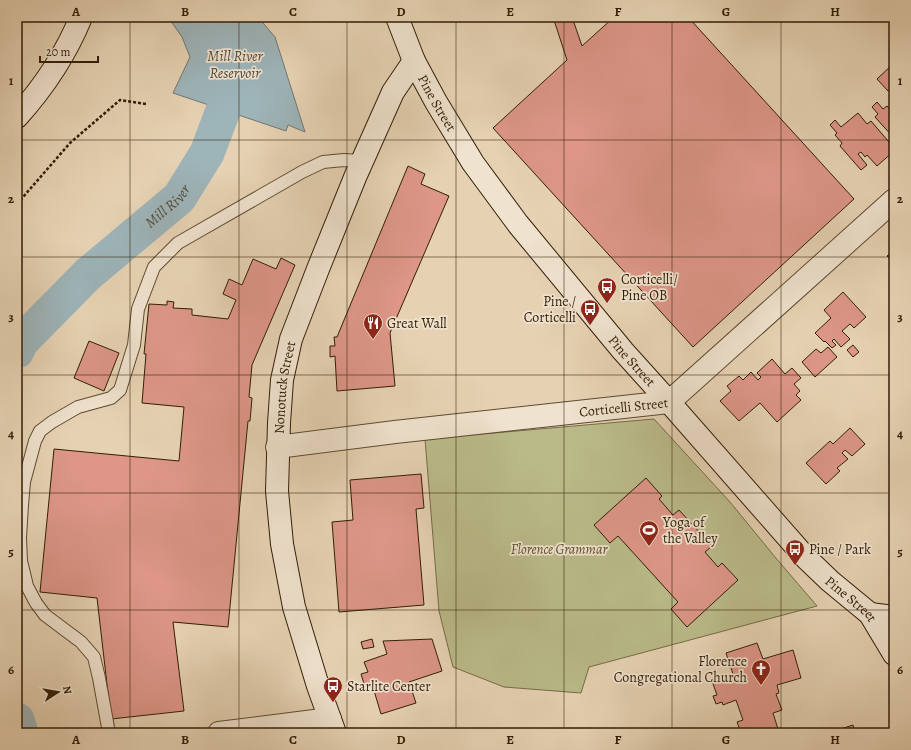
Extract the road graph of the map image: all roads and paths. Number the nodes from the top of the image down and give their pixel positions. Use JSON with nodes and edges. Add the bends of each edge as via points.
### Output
{"nodes":[{"id":1,"x":81,"y":17,"type":"edge"},
{"id":2,"x":397,"y":17,"type":"edge"},
{"id":3,"x":414,"y":61,"type":"junction"},
{"id":4,"x":146,"y":104,"type":"dead end"},
{"id":5,"x":17,"y":117,"type":"edge"},
{"id":6,"x":362,"y":161,"type":"junction"},
{"id":7,"x":894,"y":200,"type":"edge"},
{"id":8,"x":17,"y":204,"type":"edge"},
{"id":9,"x":669,"y":402,"type":"junction"},
{"id":10,"x":278,"y":447,"type":"junction"},
{"id":11,"x":870,"y":614,"type":"junction"},
{"id":12,"x":894,"y":617,"type":"edge"},
{"id":13,"x":894,"y":654,"type":"edge"},
{"id":14,"x":332,"y":726,"type":"edge"},
{"id":15,"x":109,"y":733,"type":"edge"},
{"id":16,"x":219,"y":733,"type":"edge"}],
"edges":[{"from":1,"to":5,"type":"main road","via":[[59,60]]},
{"from":2,"to":3,"type":"main road","name":"Pine Street"},
{"from":3,"to":6,"type":"main road","name":"Nonotuck Street","via":[[393,92]]},
{"from":3,"to":9,"type":"main road","name":"Pine Street","via":[[474,163],[518,224],[618,345]]},
{"from":4,"to":8,"type":"path","via":[[120,100],[70,143]]},
{"from":6,"to":10,"type":"main road","name":"Nonotuck Street","via":[[291,339],[282,380]]},
{"from":6,"to":15,"type":"lane","via":[[323,162],[178,243],[154,267],[146,287],[138,309],[134,345],[120,390],[111,398],[78,407],[52,422],[40,431],[35,441],[24,482],[20,538],[21,561],[27,586],[45,615],[82,642],[94,657]]},
{"from":7,"to":9,"type":"main road","name":"Corticelli Street"},
{"from":9,"to":10,"type":"main road","name":"Corticelli Street"},
{"from":9,"to":11,"type":"main road","name":"Pine Street","via":[[806,558]]},
{"from":10,"to":14,"type":"main road","name":"Nonotuck Street","via":[[277,491],[282,544],[294,607]]},
{"from":11,"to":12,"type":"main road"},
{"from":11,"to":13,"type":"main road","name":"Pine Street"},
{"from":14,"to":16,"type":"main road"}]}
